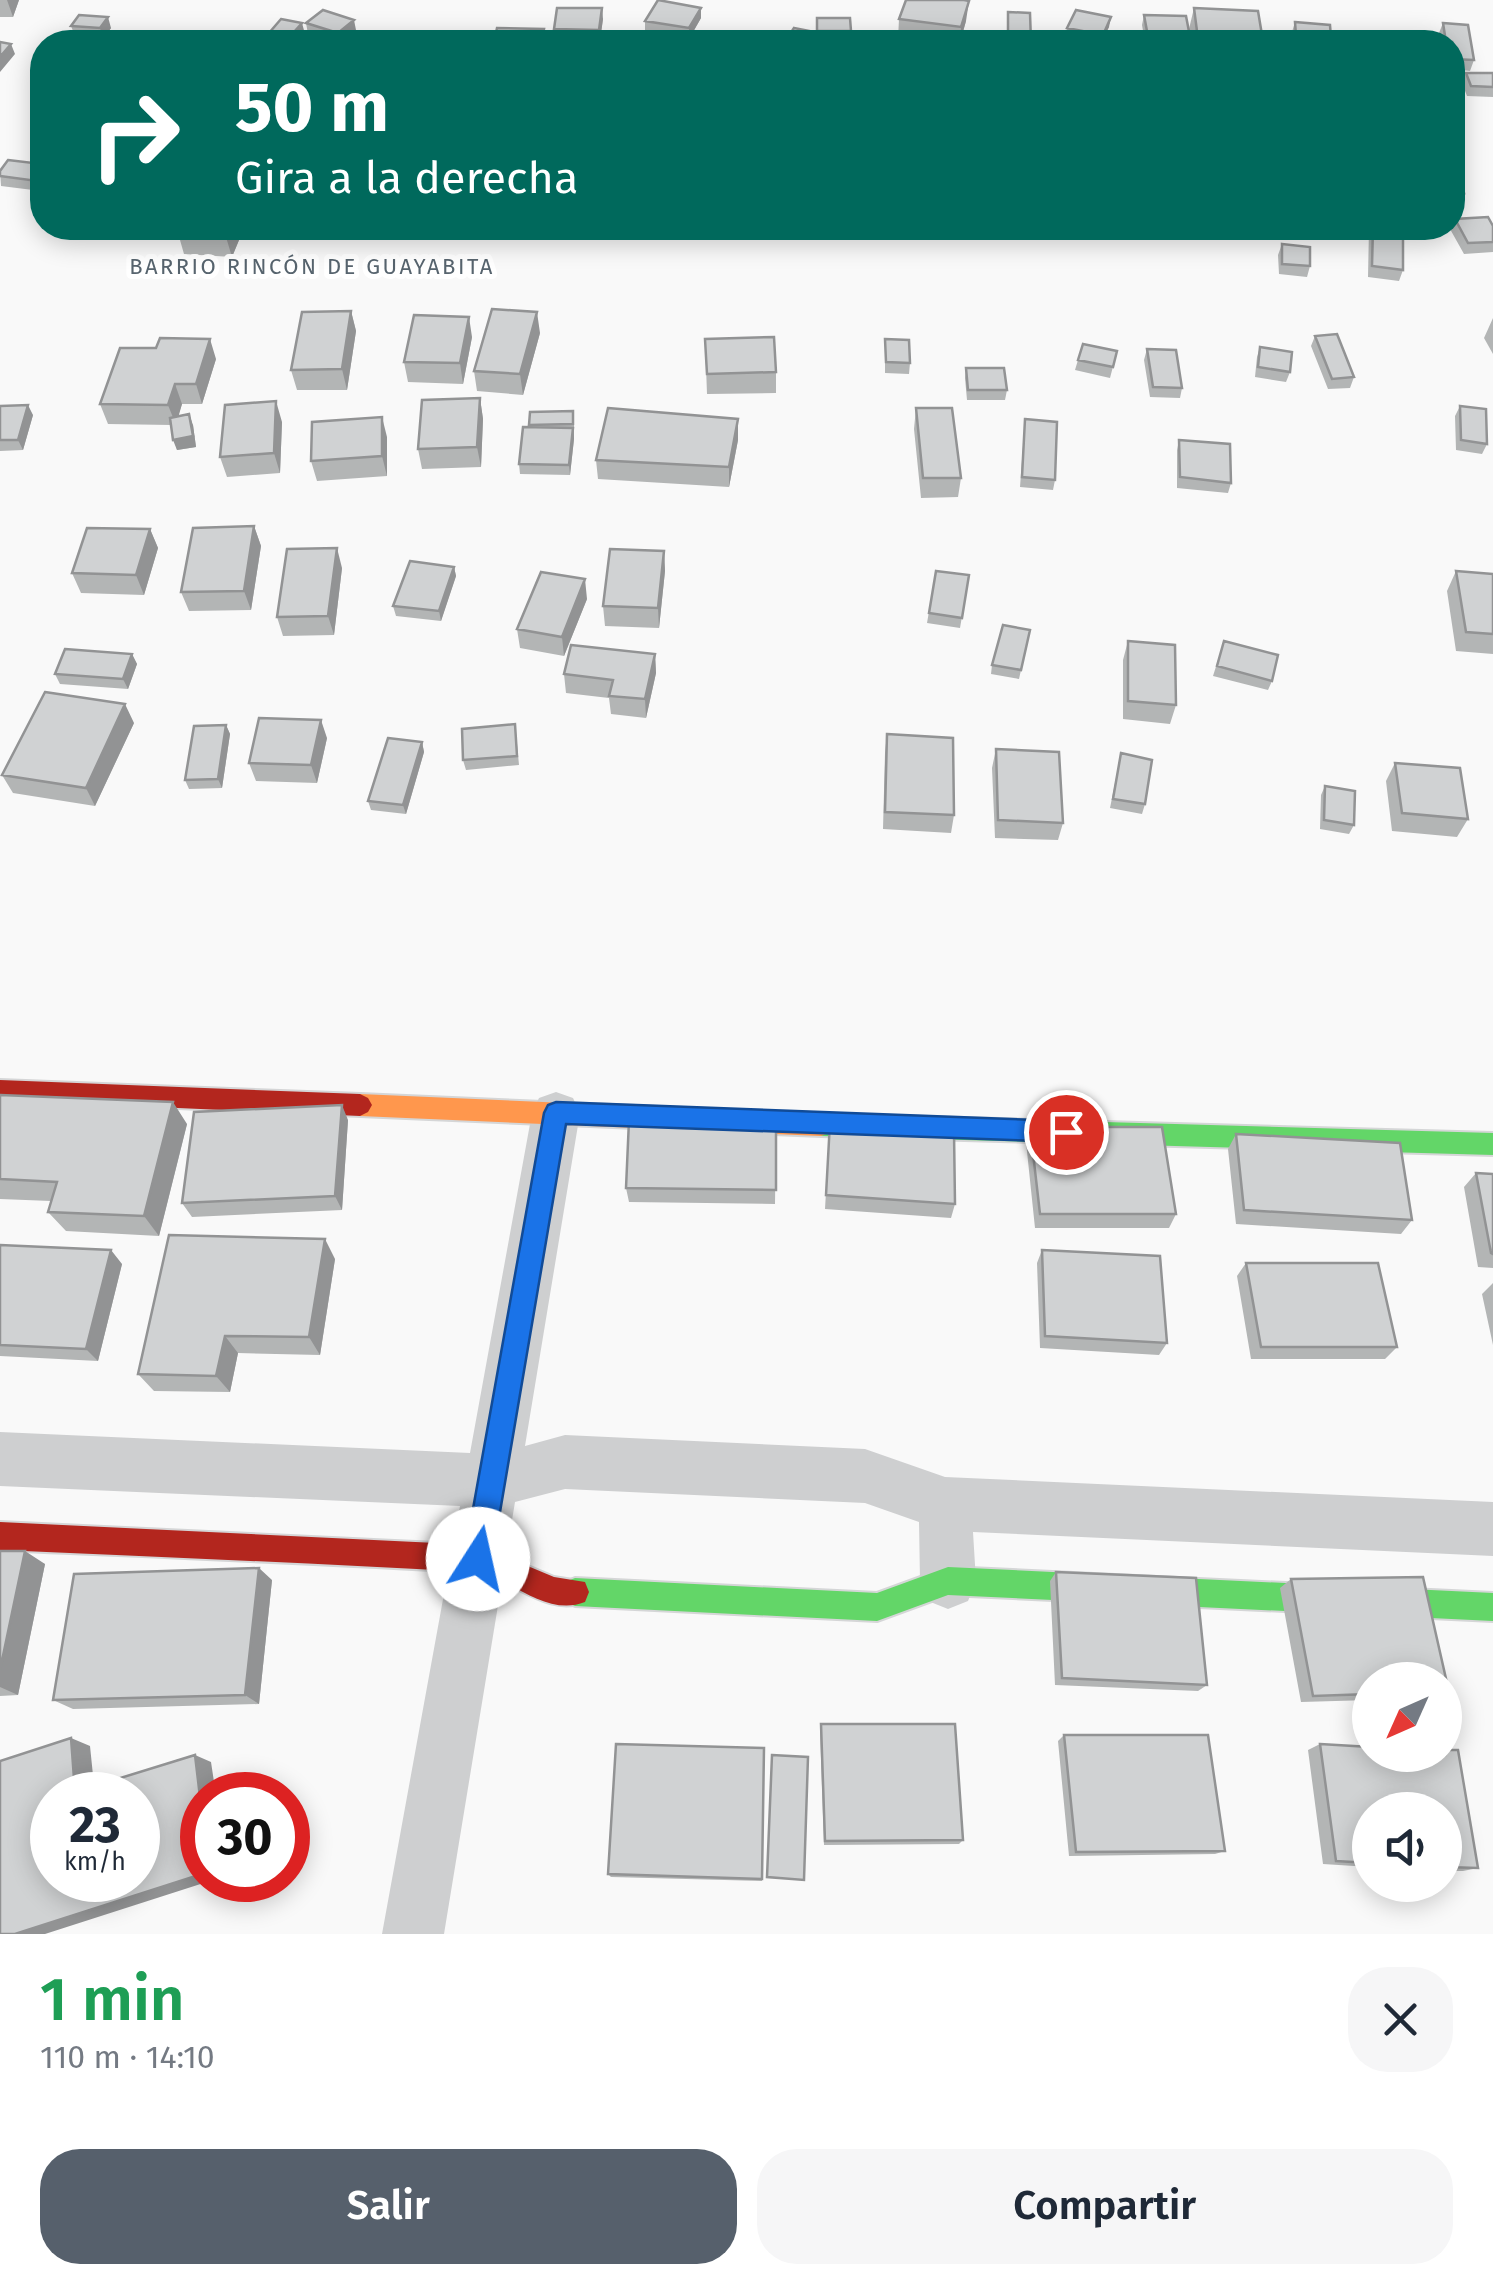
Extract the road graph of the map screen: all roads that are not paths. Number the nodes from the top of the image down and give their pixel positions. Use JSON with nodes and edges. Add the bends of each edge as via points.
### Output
{"nodes":[{"id":1,"x":0,"y":1090,"type":"edge"},
{"id":2,"x":556,"y":1113,"type":"junction"},
{"id":3,"x":1493,"y":1144,"type":"edge"},
{"id":4,"x":0,"y":1459,"type":"edge"},
{"id":5,"x":492,"y":1482,"type":"junction"},
{"id":6,"x":945,"y":1504,"type":"junction"},
{"id":7,"x":1493,"y":1529,"type":"edge"},
{"id":8,"x":0,"y":1536,"type":"edge"},
{"id":9,"x":478,"y":1559,"type":"junction"},
{"id":10,"x":948,"y":1581,"type":"junction"},
{"id":11,"x":1493,"y":1607,"type":"edge"},
{"id":12,"x":413,"y":1934,"type":"edge"}],
"edges":[{"from":1,"to":2,"type":"street"},
{"from":2,"to":3,"type":"street"},
{"from":2,"to":5,"type":"street"},
{"from":4,"to":5,"type":"street"},
{"from":5,"to":6,"type":"street","via":[[565,1462],[846,1475]]},
{"from":5,"to":9,"type":"street"},
{"from":6,"to":7,"type":"street"},
{"from":6,"to":10,"type":"street"},
{"from":8,"to":9,"type":"street"},
{"from":9,"to":10,"type":"street","via":[[554,1591],[877,1607]]},
{"from":9,"to":12,"type":"street"},
{"from":10,"to":11,"type":"street"}]}
